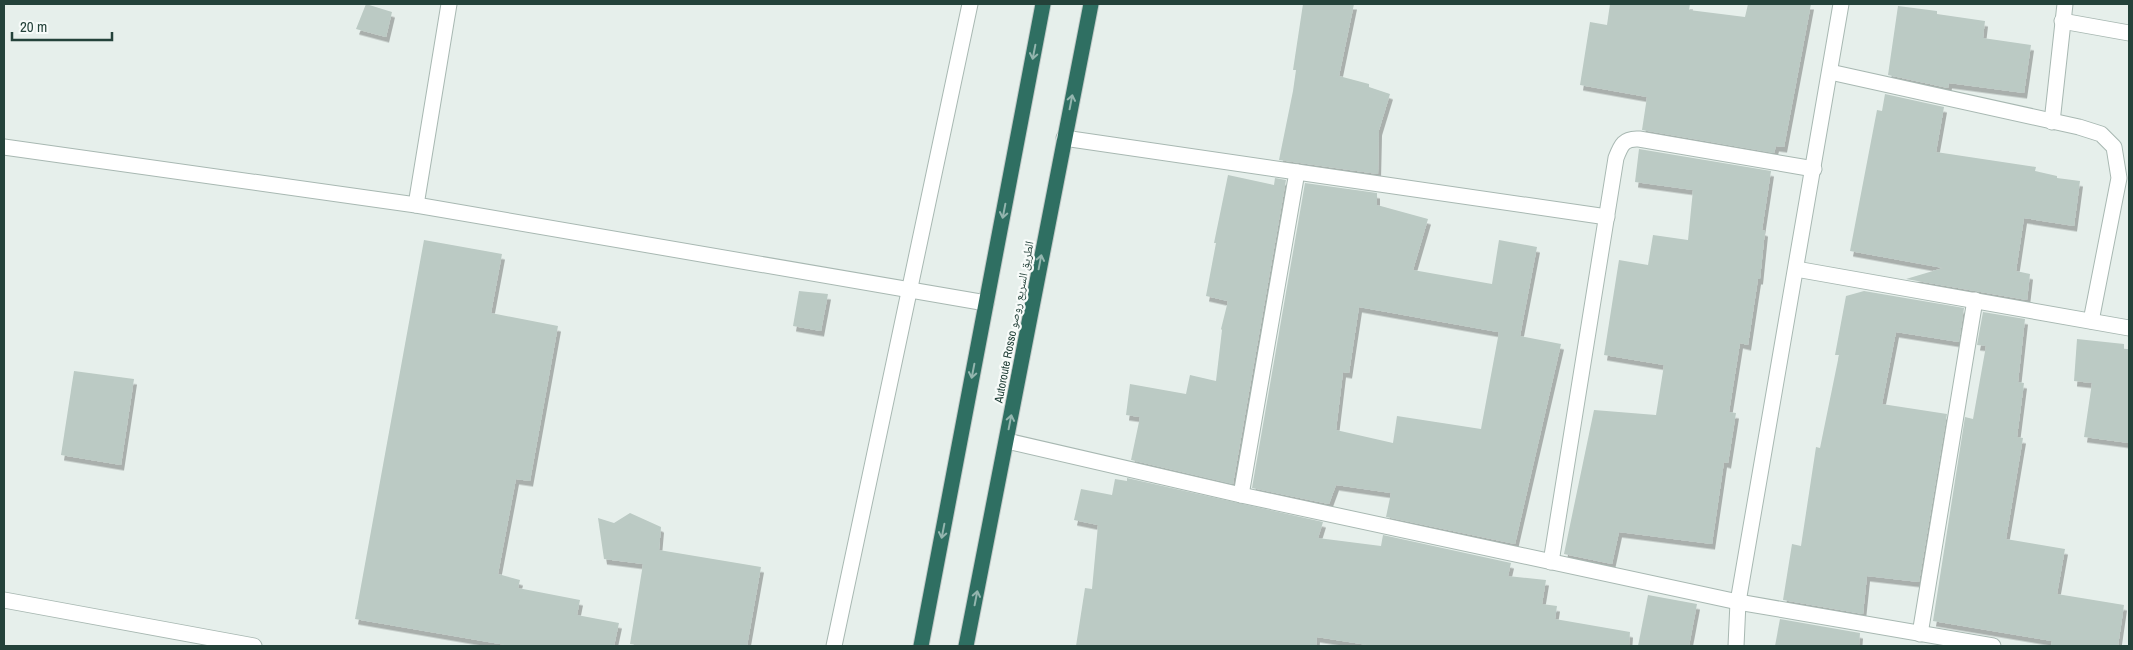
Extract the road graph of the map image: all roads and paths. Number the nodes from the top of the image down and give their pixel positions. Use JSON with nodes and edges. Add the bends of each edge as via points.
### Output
{"nodes":[{"id":1,"x":449,"y":4,"type":"edge"},
{"id":2,"x":970,"y":4,"type":"edge"},
{"id":3,"x":1043,"y":4,"type":"edge"},
{"id":4,"x":1091,"y":4,"type":"edge"},
{"id":5,"x":1841,"y":4,"type":"edge"},
{"id":6,"x":2065,"y":4,"type":"edge"},
{"id":7,"x":2062,"y":21,"type":"junction"},
{"id":8,"x":2129,"y":33,"type":"edge"},
{"id":9,"x":1830,"y":72,"type":"junction"},
{"id":10,"x":2052,"y":122,"type":"junction"},
{"id":11,"x":1064,"y":138,"type":"junction"},
{"id":12,"x":4,"y":147,"type":"edge"},
{"id":13,"x":1814,"y":169,"type":"junction"},
{"id":14,"x":1297,"y":172,"type":"junction"},
{"id":15,"x":416,"y":205,"type":"junction"},
{"id":16,"x":1606,"y":217,"type":"junction"},
{"id":17,"x":1796,"y":269,"type":"junction"},
{"id":18,"x":911,"y":290,"type":"junction"},
{"id":19,"x":1975,"y":300,"type":"junction"},
{"id":20,"x":986,"y":303,"type":"junction"},
{"id":21,"x":2091,"y":321,"type":"junction"},
{"id":22,"x":2129,"y":328,"type":"edge"},
{"id":23,"x":1007,"y":442,"type":"junction"},
{"id":24,"x":1241,"y":495,"type":"junction"},
{"id":25,"x":1551,"y":562,"type":"junction"},
{"id":26,"x":4,"y":600,"type":"edge"},
{"id":27,"x":1738,"y":602,"type":"junction"},
{"id":28,"x":1920,"y":634,"type":"junction"},
{"id":29,"x":254,"y":646,"type":"edge"},
{"id":30,"x":834,"y":646,"type":"edge"},
{"id":31,"x":921,"y":646,"type":"edge"},
{"id":32,"x":966,"y":646,"type":"edge"},
{"id":33,"x":1736,"y":646,"type":"edge"},
{"id":34,"x":1993,"y":646,"type":"edge"}],
"edges":[{"from":1,"to":15,"type":"street"},
{"from":2,"to":18,"type":"street"},
{"from":3,"to":20,"type":"highway","one_way":true},
{"from":11,"to":4,"type":"highway","name":"Autoroute Rosso الطريق السريع روصو","one_way":true},
{"from":5,"to":9,"type":"street"},
{"from":6,"to":7,"type":"street"},
{"from":7,"to":8,"type":"street"},
{"from":7,"to":10,"type":"street"},
{"from":9,"to":10,"type":"street"},
{"from":9,"to":13,"type":"street"},
{"from":10,"to":21,"type":"street","via":[[2101,134],[2114,147],[2119,178]]},
{"from":11,"to":14,"type":"street"},
{"from":23,"to":11,"type":"highway","name":"Autoroute Rosso الطريق السريع روصو","one_way":true},
{"from":12,"to":15,"type":"street"},
{"from":13,"to":16,"type":"street","via":[[1629,139],[1622,144],[1616,158]]},
{"from":13,"to":17,"type":"street"},
{"from":14,"to":16,"type":"street"},
{"from":14,"to":24,"type":"street"},
{"from":15,"to":18,"type":"street"},
{"from":16,"to":25,"type":"street"},
{"from":17,"to":19,"type":"street"},
{"from":17,"to":27,"type":"street"},
{"from":18,"to":20,"type":"street"},
{"from":18,"to":30,"type":"street"},
{"from":19,"to":21,"type":"street"},
{"from":19,"to":28,"type":"street"},
{"from":20,"to":31,"type":"highway","one_way":true},
{"from":21,"to":22,"type":"street"},
{"from":23,"to":24,"type":"street"},
{"from":32,"to":23,"type":"highway","name":"Autoroute Rosso الطريق السريع روصو","one_way":true},
{"from":24,"to":25,"type":"street"},
{"from":25,"to":27,"type":"street"},
{"from":26,"to":29,"type":"street"},
{"from":27,"to":28,"type":"street"},
{"from":27,"to":33,"type":"street"},
{"from":28,"to":34,"type":"street"}]}
